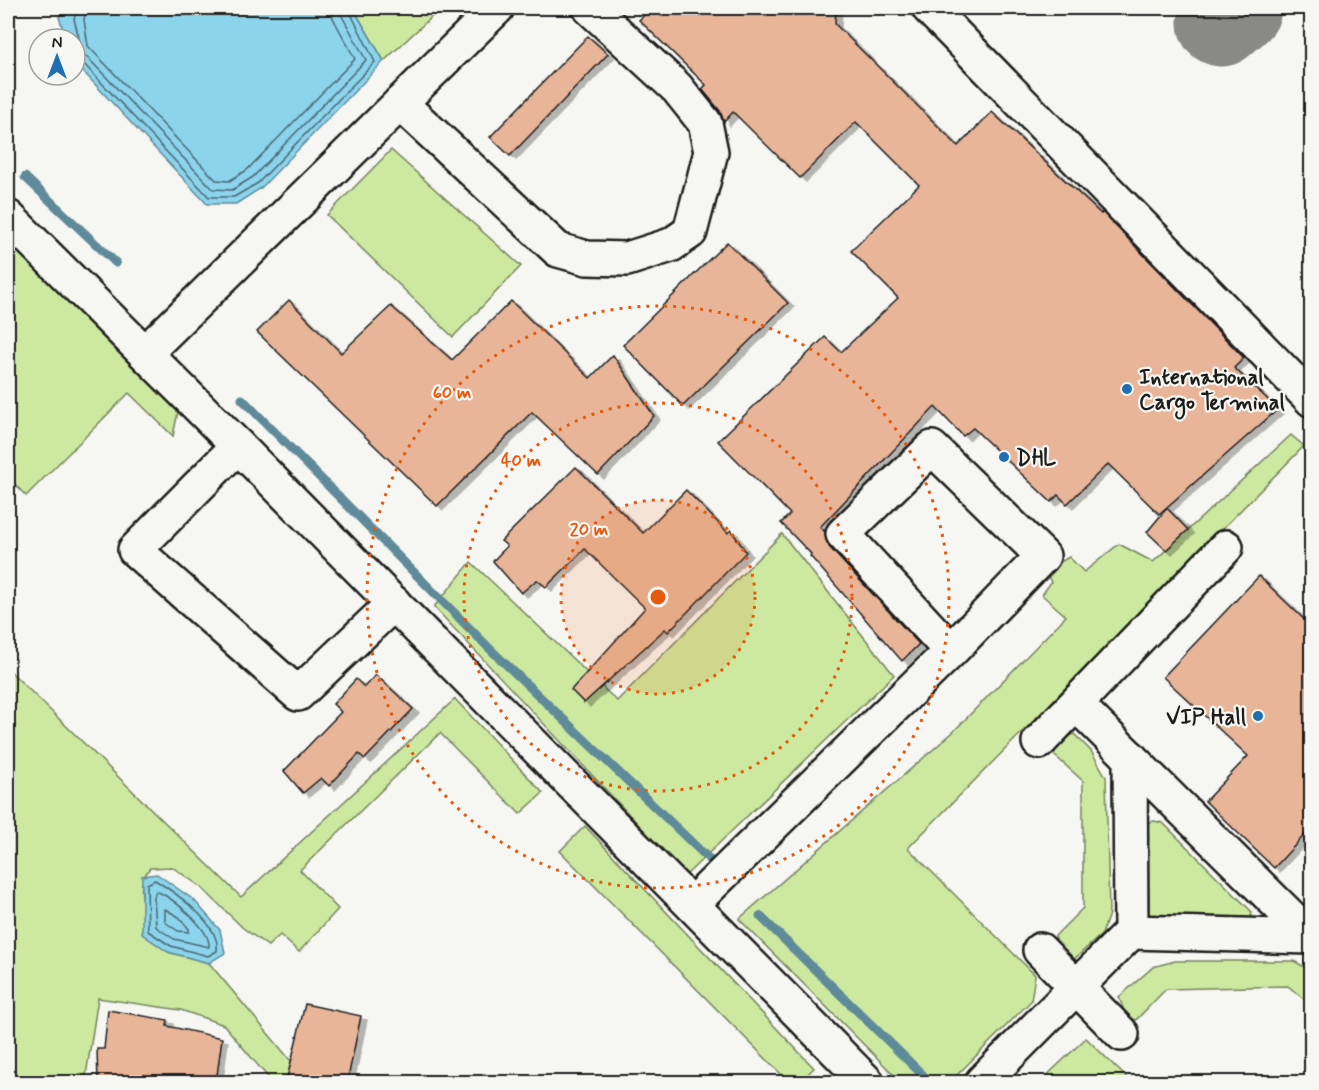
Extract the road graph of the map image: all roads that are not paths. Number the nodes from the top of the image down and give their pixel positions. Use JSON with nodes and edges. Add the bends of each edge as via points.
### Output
{"nodes":[{"id":1,"x":497,"y":8,"type":"edge"},
{"id":2,"x":590,"y":8,"type":"edge"},
{"id":3,"x":929,"y":8,"type":"edge"},
{"id":4,"x":400,"y":103,"type":"junction"},
{"id":5,"x":8,"y":217,"type":"edge"},
{"id":6,"x":145,"y":353,"type":"junction"},
{"id":7,"x":1311,"y":400,"type":"edge"},
{"id":8,"x":238,"y":446,"type":"junction"},
{"id":9,"x":1226,"y":547,"type":"dead end"},
{"id":10,"x":394,"y":603,"type":"junction"},
{"id":11,"x":951,"y":651,"type":"junction"},
{"id":12,"x":1076,"y":704,"type":"junction"},
{"id":13,"x":1039,"y":742,"type":"dead end"},
{"id":14,"x":1130,"y":757,"type":"junction"},
{"id":15,"x":692,"y":904,"type":"junction"},
{"id":16,"x":1131,"y":932,"type":"junction"},
{"id":17,"x":1311,"y":938,"type":"edge"},
{"id":18,"x":1040,"y":950,"type":"dead end"},
{"id":19,"x":1077,"y":987,"type":"junction"},
{"id":20,"x":1122,"y":1034,"type":"dead end"},
{"id":21,"x":867,"y":1083,"type":"edge"},
{"id":22,"x":982,"y":1083,"type":"edge"}],
"edges":[{"from":1,"to":4,"type":"lane"},
{"from":2,"to":4,"type":"lane","via":[[677,88],[705,123],[711,152],[699,205],[690,232],[671,246],[627,260],[587,258],[558,250]]},
{"from":3,"to":7,"type":"lane"},
{"from":4,"to":6,"type":"lane"},
{"from":5,"to":6,"type":"lane"},
{"from":6,"to":8,"type":"lane"},
{"from":8,"to":10,"type":"lane"},
{"from":8,"to":10,"type":"lane","via":[[135,550],[298,694]]},
{"from":9,"to":12,"type":"lane"},
{"from":10,"to":15,"type":"lane"},
{"from":11,"to":11,"type":"lane","via":[[843,534],[932,448],[1043,556]]},
{"from":11,"to":15,"type":"lane"},
{"from":12,"to":13,"type":"lane"},
{"from":12,"to":14,"type":"lane"},
{"from":14,"to":16,"type":"lane"},
{"from":14,"to":17,"type":"lane"},
{"from":15,"to":21,"type":"lane"},
{"from":16,"to":17,"type":"lane"},
{"from":16,"to":19,"type":"lane"},
{"from":18,"to":19,"type":"lane"},
{"from":19,"to":20,"type":"lane"},
{"from":19,"to":22,"type":"lane"}]}
